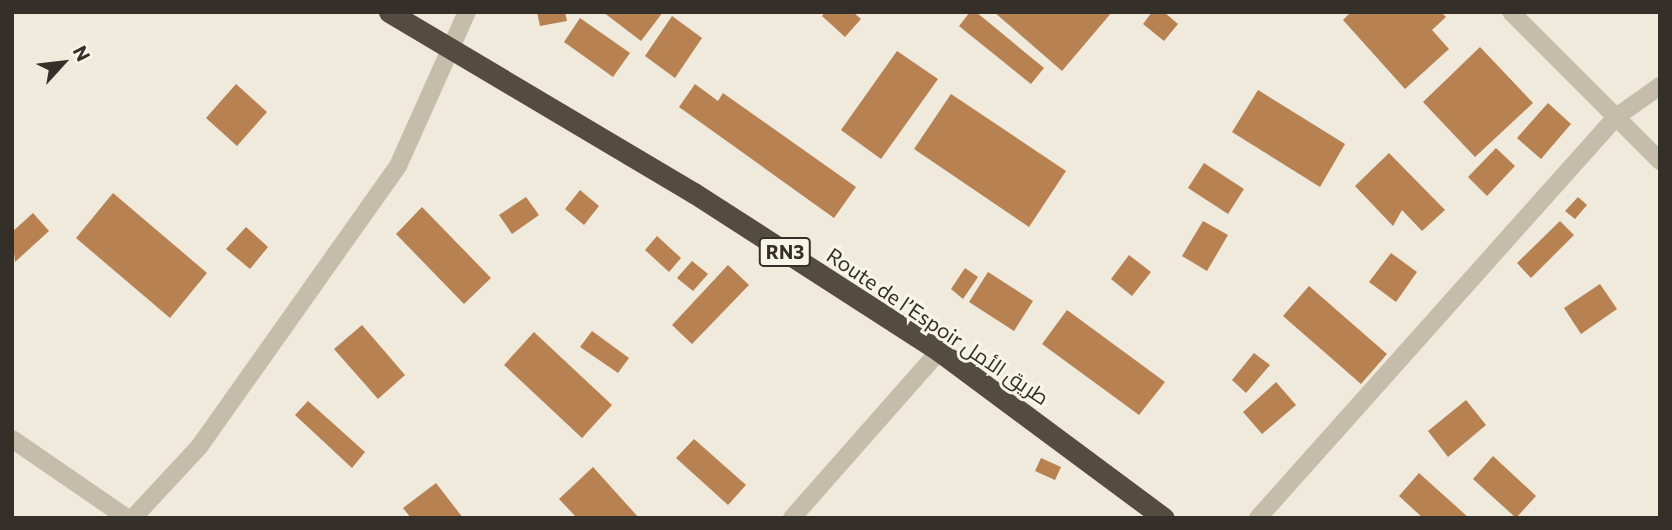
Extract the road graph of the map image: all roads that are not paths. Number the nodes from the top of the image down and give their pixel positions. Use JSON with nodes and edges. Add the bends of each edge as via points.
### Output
{"nodes":[{"id":1,"x":389,"y":12,"type":"edge"},
{"id":2,"x":467,"y":12,"type":"edge"},
{"id":3,"x":1511,"y":12,"type":"edge"},
{"id":4,"x":452,"y":51,"type":"junction"},
{"id":5,"x":1660,"y":86,"type":"edge"},
{"id":6,"x":1616,"y":117,"type":"junction"},
{"id":7,"x":1660,"y":161,"type":"edge"},
{"id":8,"x":939,"y":351,"type":"junction"},
{"id":9,"x":12,"y":439,"type":"edge"},
{"id":10,"x":130,"y":518,"type":"edge"},
{"id":11,"x":792,"y":518,"type":"edge"},
{"id":12,"x":1164,"y":518,"type":"edge"},
{"id":13,"x":1258,"y":518,"type":"edge"}],
"edges":[{"from":1,"to":4,"type":"highway","name":"Route de l’Espoir طريق الأمل","number":"RN3"},
{"from":2,"to":4,"type":"street"},
{"from":3,"to":6,"type":"street"},
{"from":4,"to":8,"type":"highway","name":"Route de l’Espoir طريق الأمل","number":"RN3","via":[[694,193]]},
{"from":4,"to":10,"type":"street","via":[[398,166],[199,447]]},
{"from":5,"to":6,"type":"street"},
{"from":6,"to":7,"type":"street"},
{"from":6,"to":13,"type":"street"},
{"from":8,"to":11,"type":"street"},
{"from":8,"to":12,"type":"highway","name":"Route de l’Espoir طريق الأمل","number":"RN3"},
{"from":9,"to":10,"type":"street"}]}
